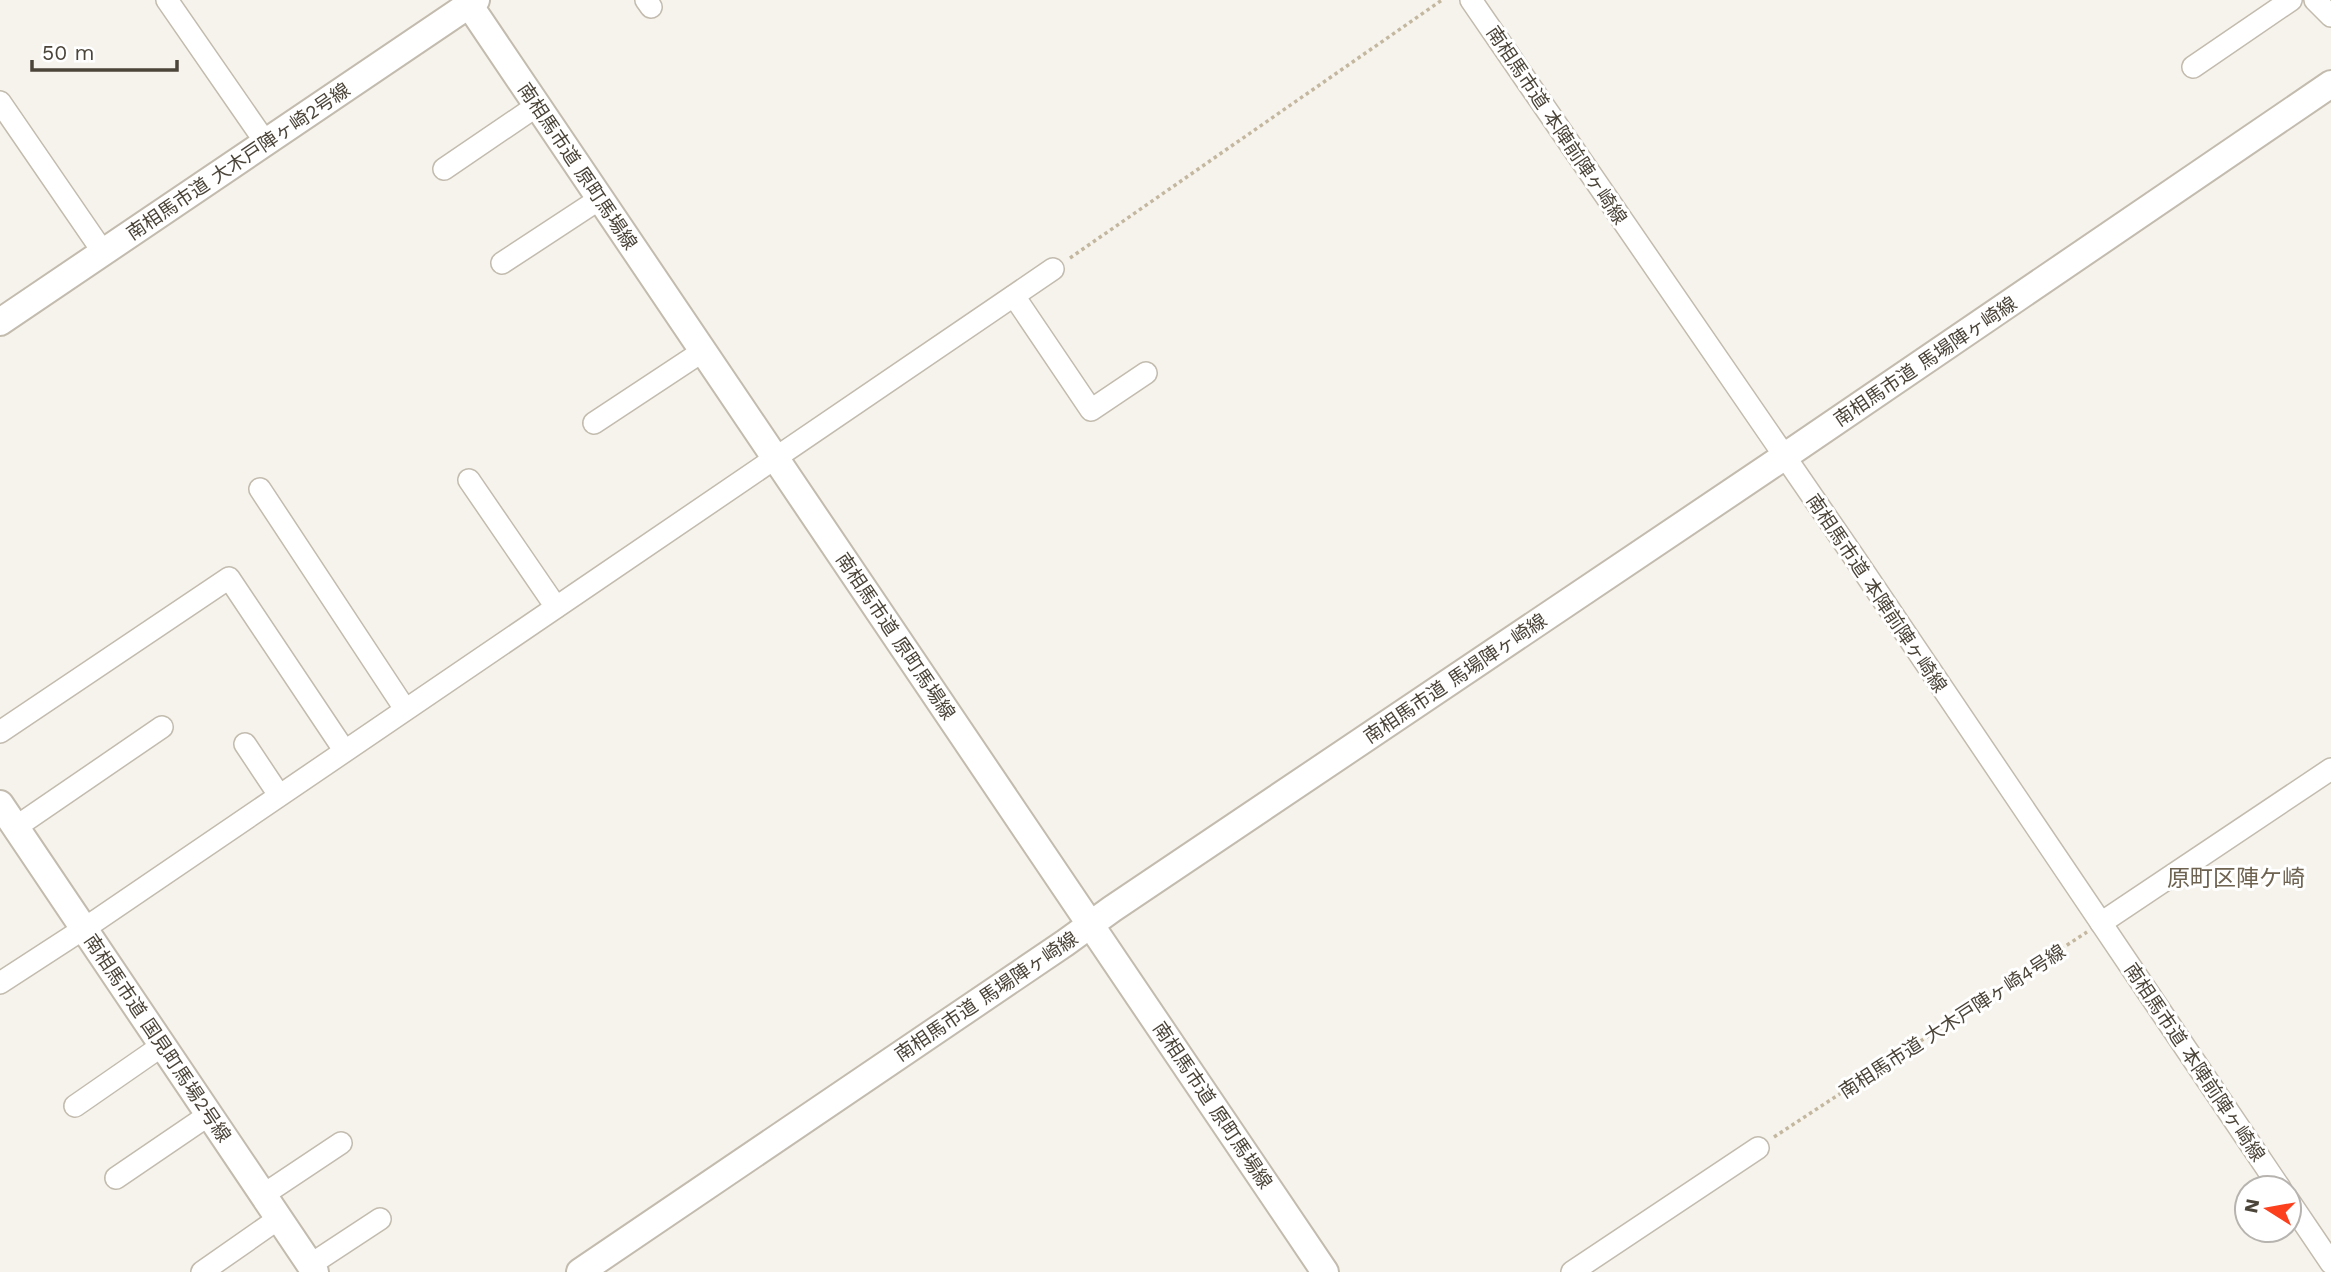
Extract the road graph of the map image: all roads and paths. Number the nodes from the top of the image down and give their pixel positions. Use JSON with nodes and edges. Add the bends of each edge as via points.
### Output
{"nodes":[{"id":1,"x":167,"y":0,"type":"edge"},
{"id":2,"x":1442,"y":0,"type":"edge"},
{"id":3,"x":1471,"y":0,"type":"edge"},
{"id":4,"x":2291,"y":0,"type":"edge"},
{"id":5,"x":2315,"y":0,"type":"edge"},
{"id":6,"x":470,"y":2,"type":"edge"},
{"id":7,"x":2331,"y":16,"type":"edge"},
{"id":8,"x":2193,"y":67,"type":"dead end"},
{"id":9,"x":2331,"y":84,"type":"edge"},
{"id":10,"x":0,"y":102,"type":"edge"},
{"id":11,"x":538,"y":105,"type":"junction"},
{"id":12,"x":266,"y":143,"type":"junction"},
{"id":13,"x":444,"y":169,"type":"dead end"},
{"id":14,"x":601,"y":198,"type":"junction"},
{"id":15,"x":103,"y":252,"type":"junction"},
{"id":16,"x":502,"y":263,"type":"dead end"},
{"id":17,"x":1054,"y":269,"type":"joint"},
{"id":18,"x":1014,"y":296,"type":"junction"},
{"id":19,"x":0,"y":322,"type":"edge"},
{"id":20,"x":703,"y":351,"type":"junction"},
{"id":21,"x":1146,"y":373,"type":"dead end"},
{"id":22,"x":594,"y":423,"type":"dead end"},
{"id":23,"x":1783,"y":456,"type":"junction"},
{"id":24,"x":776,"y":458,"type":"junction"},
{"id":25,"x":469,"y":480,"type":"dead end"},
{"id":26,"x":260,"y":489,"type":"dead end"},
{"id":27,"x":556,"y":607,"type":"junction"},
{"id":28,"x":405,"y":709,"type":"junction"},
{"id":29,"x":162,"y":727,"type":"dead end"},
{"id":30,"x":0,"y":732,"type":"edge"},
{"id":31,"x":245,"y":744,"type":"dead end"},
{"id":32,"x":344,"y":750,"type":"junction"},
{"id":33,"x":2331,"y":769,"type":"edge"},
{"id":34,"x":279,"y":795,"type":"junction"},
{"id":35,"x":0,"y":804,"type":"edge"},
{"id":36,"x":16,"y":827,"type":"junction"},
{"id":37,"x":2101,"y":923,"type":"junction"},
{"id":38,"x":1091,"y":924,"type":"junction"},
{"id":39,"x":84,"y":928,"type":"junction"},
{"id":40,"x":0,"y":984,"type":"edge"},
{"id":41,"x":163,"y":1045,"type":"junction"},
{"id":42,"x":75,"y":1106,"type":"dead end"},
{"id":43,"x":210,"y":1114,"type":"junction"},
{"id":44,"x":341,"y":1143,"type":"dead end"},
{"id":45,"x":1758,"y":1148,"type":"joint"},
{"id":46,"x":2271,"y":1174,"type":"edge"},
{"id":47,"x":116,"y":1178,"type":"dead end"},
{"id":48,"x":263,"y":1195,"type":"junction"},
{"id":49,"x":278,"y":1219,"type":"junction"},
{"id":50,"x":380,"y":1219,"type":"dead end"},
{"id":51,"x":2303,"y":1222,"type":"edge"},
{"id":52,"x":2331,"y":1263,"type":"edge"},
{"id":53,"x":313,"y":1269,"type":"edge"},
{"id":54,"x":202,"y":1272,"type":"edge"},
{"id":55,"x":580,"y":1272,"type":"edge"},
{"id":56,"x":1325,"y":1272,"type":"edge"},
{"id":57,"x":1572,"y":1272,"type":"edge"}],
"edges":[{"from":1,"to":12,"type":"street"},
{"from":2,"to":17,"type":"path"},
{"from":3,"to":23,"type":"street","name":"南相馬市道 本陣前陣ヶ崎線"},
{"from":4,"to":8,"type":"street"},
{"from":5,"to":7,"type":"street"},
{"from":6,"to":11,"type":"street","name":"南相馬市道 原町馬場線"},
{"from":6,"to":12,"type":"street","name":"南相馬市道 大木戸陣ヶ崎2号線"},
{"from":9,"to":23,"type":"street","name":"南相馬市道 馬場陣ヶ崎線"},
{"from":10,"to":15,"type":"street"},
{"from":11,"to":13,"type":"street"},
{"from":11,"to":14,"type":"street","name":"南相馬市道 原町馬場線"},
{"from":12,"to":15,"type":"street","name":"南相馬市道 大木戸陣ヶ崎2号線"},
{"from":14,"to":16,"type":"street"},
{"from":14,"to":20,"type":"street","name":"南相馬市道 原町馬場線"},
{"from":15,"to":19,"type":"street","name":"南相馬市道 大木戸陣ヶ崎2号線"},
{"from":17,"to":18,"type":"street"},
{"from":18,"to":21,"type":"street","via":[[1091,410]]},
{"from":18,"to":24,"type":"street"},
{"from":20,"to":22,"type":"street"},
{"from":20,"to":24,"type":"street","name":"南相馬市道 原町馬場線"},
{"from":23,"to":37,"type":"street","name":"南相馬市道 本陣前陣ヶ崎線"},
{"from":23,"to":38,"type":"street","name":"南相馬市道 馬場陣ヶ崎線"},
{"from":24,"to":27,"type":"street"},
{"from":24,"to":38,"type":"street","name":"南相馬市道 原町馬場線"},
{"from":25,"to":27,"type":"street"},
{"from":26,"to":28,"type":"street"},
{"from":27,"to":28,"type":"street"},
{"from":28,"to":32,"type":"street"},
{"from":29,"to":36,"type":"street"},
{"from":30,"to":32,"type":"street","via":[[229,578]]},
{"from":31,"to":34,"type":"street"},
{"from":32,"to":34,"type":"street"},
{"from":33,"to":37,"type":"street"},
{"from":34,"to":39,"type":"street"},
{"from":35,"to":36,"type":"street","name":"南相馬市道 国見町馬場2号線"},
{"from":36,"to":39,"type":"street","name":"南相馬市道 国見町馬場2号線"},
{"from":37,"to":45,"type":"path","name":"南相馬市道 大木戸陣ヶ崎4号線"},
{"from":37,"to":46,"type":"street","name":"南相馬市道 本陣前陣ヶ崎線"},
{"from":38,"to":55,"type":"street","name":"南相馬市道 馬場陣ヶ崎線"},
{"from":38,"to":56,"type":"street","name":"南相馬市道 原町馬場線"},
{"from":39,"to":40,"type":"street"},
{"from":39,"to":41,"type":"street","name":"南相馬市道 国見町馬場2号線"},
{"from":41,"to":42,"type":"street"},
{"from":41,"to":43,"type":"street","name":"南相馬市道 国見町馬場2号線"},
{"from":43,"to":47,"type":"street"},
{"from":43,"to":48,"type":"street","name":"南相馬市道 国見町馬場2号線"},
{"from":44,"to":48,"type":"street"},
{"from":45,"to":57,"type":"street"},
{"from":48,"to":49,"type":"street","name":"南相馬市道 国見町馬場2号線"},
{"from":49,"to":53,"type":"street","name":"南相馬市道 国見町馬場2号線"},
{"from":49,"to":54,"type":"street"},
{"from":50,"to":53,"type":"street"},
{"from":51,"to":52,"type":"street"}]}
